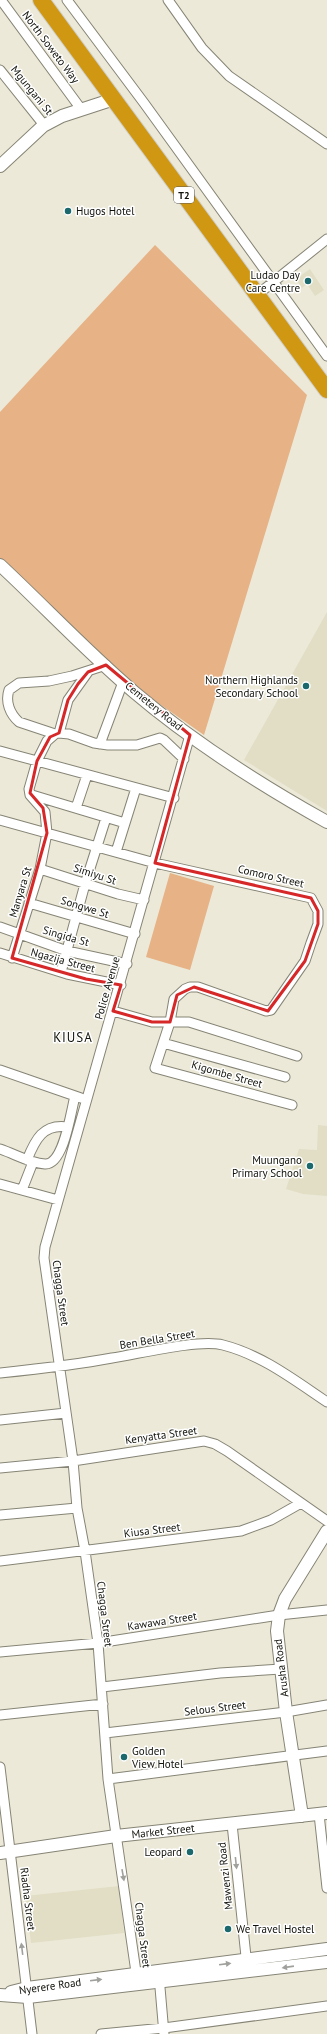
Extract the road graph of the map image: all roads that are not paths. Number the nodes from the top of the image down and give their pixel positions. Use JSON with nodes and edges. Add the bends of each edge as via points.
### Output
{"nodes":[{"id":1,"x":1,"y":0,"type":"edge"},
{"id":2,"x":41,"y":0,"type":"edge"},
{"id":3,"x":67,"y":0,"type":"edge"},
{"id":4,"x":168,"y":0,"type":"edge"},
{"id":5,"x":4,"y":10,"type":"edge"},
{"id":6,"x":0,"y":70,"type":"edge"},
{"id":7,"x":114,"y":99,"type":"junction"},
{"id":8,"x":81,"y":109,"type":"junction"},
{"id":9,"x":44,"y":125,"type":"junction"},
{"id":10,"x":327,"y":144,"type":"edge"},
{"id":11,"x":0,"y":166,"type":"edge"},
{"id":12,"x":327,"y":239,"type":"edge"},
{"id":13,"x":272,"y":282,"type":"junction"},
{"id":14,"x":257,"y":294,"type":"junction"},
{"id":15,"x":327,"y":356,"type":"edge"},
{"id":16,"x":327,"y":390,"type":"edge"},
{"id":17,"x":0,"y":565,"type":"edge"},
{"id":18,"x":106,"y":665,"type":"junction"},
{"id":19,"x":88,"y":672,"type":"junction"},
{"id":20,"x":123,"y":682,"type":"junction"},
{"id":21,"x":57,"y":734,"type":"junction"},
{"id":22,"x":190,"y":735,"type":"junction"},
{"id":23,"x":100,"y":744,"type":"junction"},
{"id":24,"x":0,"y":751,"type":"edge"},
{"id":25,"x":184,"y":759,"type":"junction"},
{"id":26,"x":37,"y":761,"type":"junction"},
{"id":27,"x":87,"y":775,"type":"junction"},
{"id":28,"x":136,"y":788,"type":"junction"},
{"id":29,"x":30,"y":795,"type":"junction"},
{"id":30,"x":174,"y":798,"type":"junction"},
{"id":31,"x":76,"y":808,"type":"junction"},
{"id":32,"x":106,"y":818,"type":"junction"},
{"id":33,"x":0,"y":820,"type":"edge"},
{"id":34,"x":327,"y":822,"type":"edge"},
{"id":35,"x":125,"y":823,"type":"junction"},
{"id":36,"x":47,"y":833,"type":"junction"},
{"id":37,"x":98,"y":847,"type":"junction"},
{"id":38,"x":116,"y":852,"type":"junction"},
{"id":39,"x":155,"y":863,"type":"junction"},
{"id":40,"x":40,"y":869,"type":"junction"},
{"id":41,"x":85,"y":884,"type":"junction"},
{"id":42,"x":144,"y":900,"type":"junction"},
{"id":43,"x":29,"y":903,"type":"junction"},
{"id":44,"x":76,"y":918,"type":"junction"},
{"id":45,"x":0,"y":927,"type":"edge"},
{"id":46,"x":135,"y":934,"type":"junction"},
{"id":47,"x":19,"y":935,"type":"junction"},
{"id":48,"x":67,"y":950,"type":"junction"},
{"id":49,"x":0,"y":953,"type":"edge"},
{"id":50,"x":12,"y":958,"type":"junction"},
{"id":51,"x":126,"y":964,"type":"junction"},
{"id":52,"x":61,"y":972,"type":"junction"},
{"id":53,"x":121,"y":985,"type":"junction"},
{"id":54,"x":113,"y":1011,"type":"junction"},
{"id":55,"x":170,"y":1022,"type":"junction"},
{"id":56,"x":163,"y":1043,"type":"junction"},
{"id":57,"x":297,"y":1056,"type":"dead end"},
{"id":58,"x":0,"y":1070,"type":"edge"},
{"id":59,"x":285,"y":1077,"type":"dead end"},
{"id":60,"x":75,"y":1096,"type":"junction"},
{"id":61,"x":86,"y":1100,"type":"junction"},
{"id":62,"x":292,"y":1105,"type":"dead end"},
{"id":63,"x":68,"y":1127,"type":"junction"},
{"id":64,"x":0,"y":1150,"type":"edge"},
{"id":65,"x":30,"y":1161,"type":"junction"},
{"id":66,"x":0,"y":1184,"type":"edge"},
{"id":67,"x":22,"y":1190,"type":"junction"},
{"id":68,"x":58,"y":1200,"type":"junction"},
{"id":69,"x":44,"y":1247,"type":"joint"},
{"id":70,"x":60,"y":1367,"type":"junction"},
{"id":71,"x":0,"y":1373,"type":"edge"},
{"id":72,"x":327,"y":1402,"type":"edge"},
{"id":73,"x":66,"y":1413,"type":"junction"},
{"id":74,"x":0,"y":1420,"type":"edge"},
{"id":75,"x":73,"y":1461,"type":"junction"},
{"id":76,"x":0,"y":1468,"type":"edge"},
{"id":77,"x":301,"y":1504,"type":"junction"},
{"id":78,"x":77,"y":1508,"type":"junction"},
{"id":79,"x":0,"y":1515,"type":"edge"},
{"id":80,"x":327,"y":1521,"type":"edge"},
{"id":81,"x":327,"y":1531,"type":"edge"},
{"id":82,"x":85,"y":1550,"type":"junction"},
{"id":83,"x":0,"y":1561,"type":"edge"},
{"id":84,"x":327,"y":1610,"type":"edge"},
{"id":85,"x":279,"y":1615,"type":"junction"},
{"id":86,"x":98,"y":1643,"type":"junction"},
{"id":87,"x":0,"y":1652,"type":"edge"},
{"id":88,"x":281,"y":1669,"type":"junction"},
{"id":89,"x":102,"y":1687,"type":"junction"},
{"id":90,"x":103,"y":1704,"type":"junction"},
{"id":91,"x":327,"y":1705,"type":"edge"},
{"id":92,"x":286,"y":1712,"type":"junction"},
{"id":93,"x":0,"y":1715,"type":"edge"},
{"id":94,"x":105,"y":1733,"type":"junction"},
{"id":95,"x":327,"y":1751,"type":"edge"},
{"id":96,"x":292,"y":1756,"type":"junction"},
{"id":97,"x":0,"y":1766,"type":"edge"},
{"id":98,"x":108,"y":1779,"type":"junction"},
{"id":99,"x":323,"y":1813,"type":"edge"},
{"id":100,"x":302,"y":1816,"type":"junction"},
{"id":101,"x":232,"y":1824,"type":"junction"},
{"id":102,"x":116,"y":1836,"type":"junction"},
{"id":103,"x":5,"y":1853,"type":"edge"},
{"id":104,"x":325,"y":1857,"type":"edge"},
{"id":105,"x":327,"y":1888,"type":"edge"},
{"id":106,"x":327,"y":1949,"type":"edge"},
{"id":107,"x":327,"y":1962,"type":"edge"},
{"id":108,"x":247,"y":1967,"type":"junction"},
{"id":109,"x":159,"y":1977,"type":"junction"},
{"id":110,"x":137,"y":1980,"type":"junction"},
{"id":111,"x":28,"y":1992,"type":"junction"},
{"id":112,"x":1,"y":1995,"type":"edge"},
{"id":113,"x":327,"y":2006,"type":"edge"},
{"id":114,"x":164,"y":2031,"type":"edge"},
{"id":115,"x":32,"y":2034,"type":"edge"},
{"id":116,"x":101,"y":2034,"type":"edge"}],
"edges":[{"from":1,"to":5,"type":"street","name":"North Soweto Way"},
{"from":2,"to":7,"type":"highway","number":"T2"},
{"from":3,"to":13,"type":"street"},
{"from":4,"to":10,"type":"street","via":[[202,48],[229,76]]},
{"from":5,"to":8,"type":"street","name":"North Soweto Way","via":[[59,76]]},
{"from":6,"to":9,"type":"street","name":"Mgungani St"},
{"from":7,"to":8,"type":"main road"},
{"from":7,"to":14,"type":"highway","number":"T2"},
{"from":8,"to":9,"type":"main road"},
{"from":9,"to":11,"type":"main road"},
{"from":12,"to":13,"type":"street"},
{"from":13,"to":14,"type":"street"},
{"from":13,"to":15,"type":"street"},
{"from":14,"to":16,"type":"highway","number":"T2"},
{"from":17,"to":18,"type":"main road","name":"Cemetery Road"},
{"from":18,"to":19,"type":"street"},
{"from":18,"to":20,"type":"main road","name":"Cemetery Road"},
{"from":19,"to":21,"type":"street","via":[[68,700]]},
{"from":19,"to":21,"type":"street","via":[[49,681],[19,683],[9,690],[9,709],[19,722]]},
{"from":20,"to":22,"type":"main road","name":"Cemetery Road"},
{"from":20,"to":23,"type":"street"},
{"from":21,"to":23,"type":"street","via":[[69,734]]},
{"from":21,"to":26,"type":"street","via":[[47,741]]},
{"from":22,"to":25,"type":"street","name":"Police Avenue"},
{"from":22,"to":34,"type":"main road","name":"Cemetery Road","via":[[267,789]]},
{"from":23,"to":25,"type":"street","via":[[132,746],[160,738]]},
{"from":24,"to":26,"type":"street"},
{"from":25,"to":30,"type":"street","name":"Police Avenue"},
{"from":26,"to":27,"type":"street"},
{"from":26,"to":29,"type":"street","via":[[30,785]]},
{"from":27,"to":28,"type":"street"},
{"from":27,"to":31,"type":"street"},
{"from":28,"to":30,"type":"street"},
{"from":28,"to":35,"type":"street"},
{"from":29,"to":31,"type":"street"},
{"from":29,"to":36,"type":"street","via":[[43,808]]},
{"from":30,"to":39,"type":"street","name":"Police Avenue"},
{"from":31,"to":32,"type":"street"},
{"from":32,"to":35,"type":"street"},
{"from":32,"to":37,"type":"street"},
{"from":33,"to":36,"type":"street","name":"Comoro Street"},
{"from":35,"to":38,"type":"street"},
{"from":36,"to":37,"type":"street","name":"Comoro Street"},
{"from":36,"to":40,"type":"street","name":"Manyara St"},
{"from":37,"to":38,"type":"street","name":"Comoro Street"},
{"from":37,"to":41,"type":"street"},
{"from":38,"to":39,"type":"street","name":"Comoro Street"},
{"from":39,"to":42,"type":"street","name":"Police Avenue"},
{"from":39,"to":55,"type":"street","name":"Comoro Street","via":[[302,894],[311,898],[318,911],[318,924],[305,961],[271,1010],[266,1011],[198,987],[190,987],[180,992],[174,1000]]},
{"from":40,"to":41,"type":"street","name":"Simiyu St"},
{"from":40,"to":43,"type":"street","name":"Manyara St"},
{"from":41,"to":42,"type":"street","name":"Simiyu St"},
{"from":41,"to":44,"type":"street"},
{"from":42,"to":46,"type":"street","name":"Police Avenue"},
{"from":43,"to":44,"type":"street","name":"Songwe St"},
{"from":43,"to":47,"type":"street","name":"Manyara St"},
{"from":44,"to":46,"type":"street","name":"Songwe St"},
{"from":44,"to":48,"type":"street"},
{"from":45,"to":47,"type":"street","name":"Singida St"},
{"from":46,"to":51,"type":"street","name":"Police Avenue"},
{"from":47,"to":48,"type":"street","name":"Singida St"},
{"from":47,"to":50,"type":"street","name":"Manyara St"},
{"from":48,"to":51,"type":"street","name":"Singida St"},
{"from":48,"to":52,"type":"street"},
{"from":49,"to":50,"type":"street","name":"Ngazija Street"},
{"from":50,"to":52,"type":"street","name":"Ngazija Street"},
{"from":51,"to":53,"type":"street","name":"Police Avenue"},
{"from":52,"to":53,"type":"street","name":"Ngazija Street"},
{"from":53,"to":54,"type":"street","name":"Police Avenue"},
{"from":54,"to":55,"type":"street","via":[[152,1022]]},
{"from":54,"to":61,"type":"street","name":"Police Avenue"},
{"from":55,"to":56,"type":"street"},
{"from":55,"to":57,"type":"street","via":[[189,1022]]},
{"from":56,"to":59,"type":"street"},
{"from":56,"to":62,"type":"street","name":"Kigombe Street","via":[[155,1068]]},
{"from":58,"to":60,"type":"street"},
{"from":60,"to":61,"type":"street"},
{"from":60,"to":63,"type":"street"},
{"from":61,"to":68,"type":"street","name":"Police Avenue"},
{"from":63,"to":65,"type":"street","via":[[57,1126],[41,1134],[34,1144]]},
{"from":63,"to":65,"type":"street","via":[[56,1158],[48,1164]]},
{"from":64,"to":65,"type":"street"},
{"from":65,"to":67,"type":"street"},
{"from":66,"to":67,"type":"street"},
{"from":67,"to":68,"type":"street"},
{"from":68,"to":69,"type":"street","name":"Police Avenue"},
{"from":69,"to":70,"type":"street","name":"Chagga Street","via":[[44,1268]]},
{"from":70,"to":71,"type":"street","name":"Ben Bella Street"},
{"from":70,"to":72,"type":"street","name":"Ben Bella Street","via":[[188,1345],[221,1344],[263,1360]]},
{"from":70,"to":73,"type":"street","name":"Chagga Street"},
{"from":73,"to":74,"type":"street"},
{"from":73,"to":75,"type":"street","name":"Chagga Street"},
{"from":75,"to":76,"type":"street","name":"Kenyatta Street"},
{"from":75,"to":77,"type":"street","name":"Kenyatta Street","via":[[204,1441],[215,1444]]},
{"from":75,"to":78,"type":"street","name":"Chagga Street"},
{"from":77,"to":80,"type":"street","name":"Kenyatta Street"},
{"from":77,"to":82,"type":"street","name":"Kiusa Street","via":[[271,1520],[241,1531]]},
{"from":78,"to":79,"type":"street"},
{"from":78,"to":82,"type":"street","name":"Chagga Street"},
{"from":81,"to":85,"type":"main road","name":"Arusha Road","via":[[289,1592]]},
{"from":82,"to":83,"type":"street","name":"Kiusa Street"},
{"from":82,"to":86,"type":"street","name":"Chagga Street"},
{"from":84,"to":85,"type":"street","name":"Kawawa Street"},
{"from":85,"to":86,"type":"street","name":"Kawawa Street"},
{"from":85,"to":88,"type":"main road","name":"Arusha Road","via":[[277,1631]]},
{"from":86,"to":87,"type":"street","name":"Kawawa Street"},
{"from":86,"to":89,"type":"street","name":"Chagga Street"},
{"from":88,"to":89,"type":"street","via":[[220,1673]]},
{"from":88,"to":92,"type":"main road","name":"Arusha Road"},
{"from":89,"to":90,"type":"street","name":"Chagga Street"},
{"from":90,"to":93,"type":"street"},
{"from":90,"to":94,"type":"street","name":"Chagga Street"},
{"from":91,"to":92,"type":"street","name":"Selous Street"},
{"from":92,"to":94,"type":"street","name":"Selous Street"},
{"from":92,"to":96,"type":"main road","name":"Arusha Road"},
{"from":94,"to":98,"type":"street","name":"Chagga Street"},
{"from":95,"to":96,"type":"street"},
{"from":96,"to":98,"type":"street"},
{"from":96,"to":100,"type":"main road","name":"Arusha Road"},
{"from":97,"to":103,"type":"street","name":"Riadha Street"},
{"from":98,"to":102,"type":"street","name":"Chagga Street"},
{"from":99,"to":100,"type":"main road","name":"Market Street"},
{"from":99,"to":104,"type":"street"},
{"from":100,"to":101,"type":"main road","name":"Market Street"},
{"from":101,"to":102,"type":"main road","name":"Market Street"},
{"from":101,"to":108,"type":"street","name":"Mawenzi Road","one_way":true},
{"from":102,"to":103,"type":"main road","name":"Market Street"},
{"from":102,"to":110,"type":"street","name":"Chagga Street","one_way":true},
{"from":111,"to":103,"type":"street","name":"Riadha Street","one_way":true},
{"from":104,"to":105,"type":"street"},
{"from":106,"to":108,"type":"main road","name":"Nyerere Road"},
{"from":107,"to":108,"type":"main road","name":"Nyerere Road","one_way":true},
{"from":108,"to":109,"type":"main road","name":"Nyerere Road"},
{"from":109,"to":110,"type":"main road","name":"Nyerere Road"},
{"from":109,"to":114,"type":"street"},
{"from":110,"to":111,"type":"main road","name":"Nyerere Road"},
{"from":111,"to":112,"type":"main road","name":"Nyerere Road"},
{"from":111,"to":115,"type":"street","name":"Riadha Street"},
{"from":113,"to":114,"type":"street"},
{"from":114,"to":116,"type":"street"}]}
